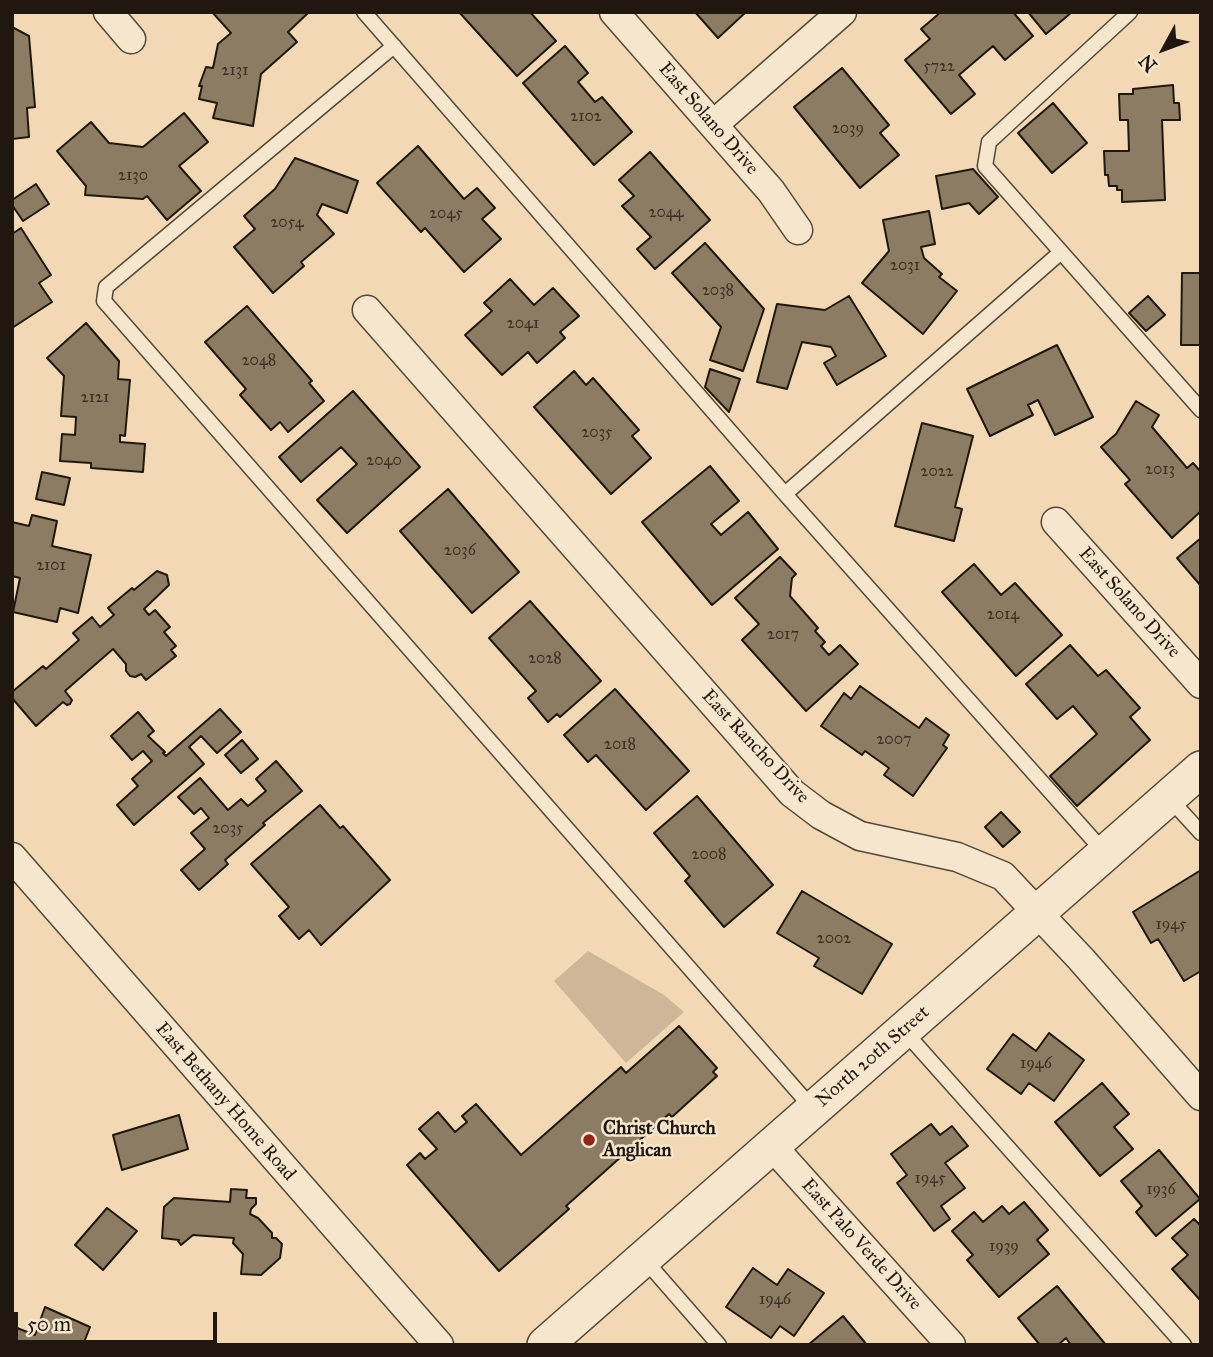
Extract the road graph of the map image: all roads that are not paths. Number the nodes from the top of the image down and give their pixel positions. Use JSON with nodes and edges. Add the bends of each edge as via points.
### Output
{"nodes":[{"id":1,"x":108,"y":12,"type":"edge"},
{"id":2,"x":364,"y":12,"type":"edge"},
{"id":3,"x":614,"y":12,"type":"edge"},
{"id":4,"x":842,"y":12,"type":"edge"},
{"id":5,"x":1130,"y":12,"type":"edge"},
{"id":6,"x":131,"y":38,"type":"dead end"},
{"id":7,"x":394,"y":46,"type":"junction"},
{"id":8,"x":713,"y":125,"type":"junction"},
{"id":9,"x":798,"y":230,"type":"dead end"},
{"id":10,"x":1061,"y":252,"type":"junction"},
{"id":11,"x":367,"y":310,"type":"dead end"},
{"id":12,"x":1201,"y":410,"type":"edge"},
{"id":13,"x":785,"y":494,"type":"junction"},
{"id":14,"x":1056,"y":522,"type":"dead end"},
{"id":15,"x":1201,"y":684,"type":"edge"},
{"id":16,"x":1201,"y":769,"type":"edge"},
{"id":17,"x":1168,"y":797,"type":"junction"},
{"id":18,"x":1201,"y":833,"type":"edge"},
{"id":19,"x":1105,"y":853,"type":"junction"},
{"id":20,"x":12,"y":857,"type":"edge"},
{"id":21,"x":1038,"y":913,"type":"junction"},
{"id":22,"x":904,"y":1031,"type":"junction"},
{"id":23,"x":1201,"y":1096,"type":"edge"},
{"id":24,"x":813,"y":1109,"type":"junction"},
{"id":25,"x":772,"y":1146,"type":"junction"},
{"id":26,"x":644,"y":1259,"type":"junction"},
{"id":27,"x":439,"y":1345,"type":"edge"},
{"id":28,"x":545,"y":1345,"type":"edge"},
{"id":29,"x":719,"y":1345,"type":"edge"},
{"id":30,"x":950,"y":1345,"type":"edge"},
{"id":31,"x":1184,"y":1345,"type":"edge"}],
"edges":[{"from":1,"to":6,"type":"street"},
{"from":2,"to":7,"type":"lane"},
{"from":3,"to":8,"type":"street","name":"East Solano Drive"},
{"from":4,"to":8,"type":"street"},
{"from":5,"to":10,"type":"lane","via":[[989,142],[985,166]]},
{"from":7,"to":13,"type":"lane"},
{"from":7,"to":24,"type":"lane","via":[[106,287],[104,301]]},
{"from":8,"to":9,"type":"street","name":"East Solano Drive","via":[[771,191]]},
{"from":10,"to":12,"type":"lane"},
{"from":10,"to":13,"type":"lane"},
{"from":11,"to":21,"type":"street","name":"East Rancho Drive","via":[[792,793],[821,816],[860,836],[957,857],[1003,876]]},
{"from":13,"to":19,"type":"lane"},
{"from":14,"to":15,"type":"street","name":"East Solano Drive"},
{"from":16,"to":17,"type":"street","name":"North 20th Street"},
{"from":17,"to":18,"type":"lane"},
{"from":17,"to":19,"type":"street","name":"North 20th Street"},
{"from":19,"to":21,"type":"street","name":"North 20th Street"},
{"from":20,"to":27,"type":"street","name":"East Bethany Home Road"},
{"from":21,"to":22,"type":"street","name":"North 20th Street"},
{"from":21,"to":23,"type":"street","name":"East Rancho Drive"},
{"from":22,"to":24,"type":"street","name":"North 20th Street"},
{"from":22,"to":31,"type":"lane"},
{"from":24,"to":25,"type":"street","name":"North 20th Street"},
{"from":25,"to":26,"type":"street","name":"North 20th Street"},
{"from":25,"to":30,"type":"street","name":"East Palo Verde Drive"},
{"from":26,"to":28,"type":"street","name":"North 20th Street"},
{"from":26,"to":29,"type":"lane"}]}
